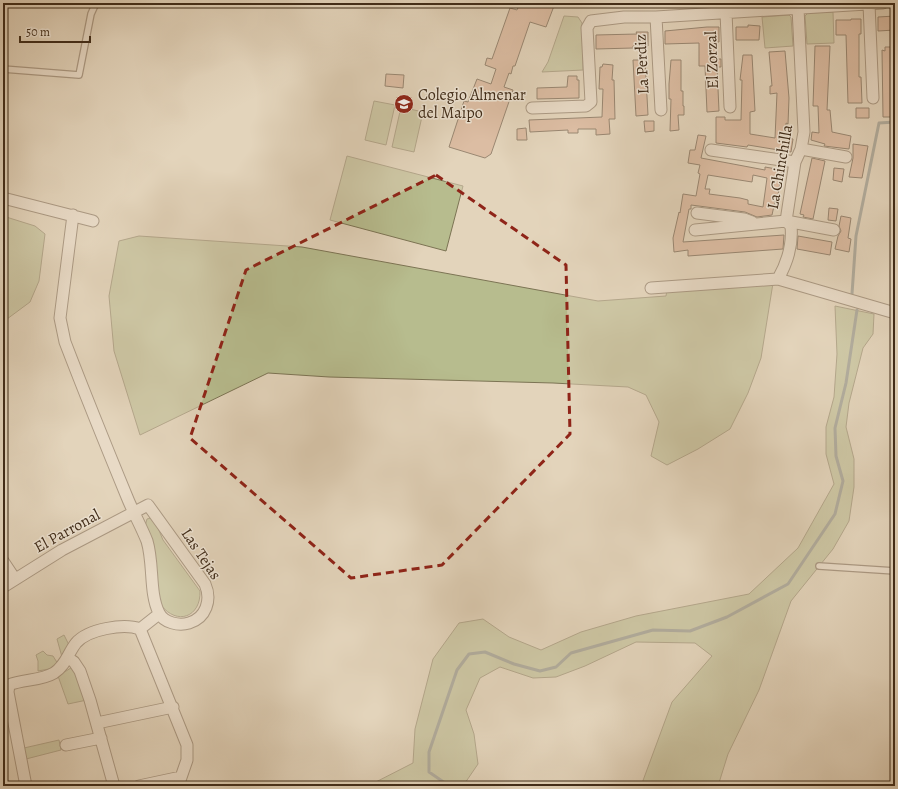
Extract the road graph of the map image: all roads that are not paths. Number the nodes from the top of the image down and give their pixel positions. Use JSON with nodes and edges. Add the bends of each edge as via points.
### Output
{"nodes":[{"id":1,"x":96,"y":3,"type":"edge"},
{"id":2,"x":883,"y":3,"type":"edge"},
{"id":3,"x":869,"y":4,"type":"edge"},
{"id":4,"x":798,"y":8,"type":"junction"},
{"id":5,"x":726,"y":12,"type":"junction"},
{"id":6,"x":656,"y":17,"type":"junction"},
{"id":7,"x":3,"y":69,"type":"edge"},
{"id":8,"x":873,"y":98,"type":"dead end"},
{"id":9,"x":730,"y":107,"type":"dead end"},
{"id":10,"x":532,"y":108,"type":"dead end"},
{"id":11,"x":661,"y":110,"type":"dead end"},
{"id":12,"x":801,"y":149,"type":"junction"},
{"id":13,"x":711,"y":150,"type":"dead end"},
{"id":14,"x":846,"y":157,"type":"dead end"},
{"id":15,"x":795,"y":162,"type":"junction"},
{"id":16,"x":3,"y":198,"type":"edge"},
{"id":17,"x":698,"y":213,"type":"dead end"},
{"id":18,"x":73,"y":216,"type":"junction"},
{"id":19,"x":93,"y":221,"type":"dead end"},
{"id":20,"x":786,"y":221,"type":"junction"},
{"id":21,"x":756,"y":224,"type":"junction"},
{"id":22,"x":695,"y":230,"type":"dead end"},
{"id":23,"x":834,"y":230,"type":"dead end"},
{"id":24,"x":778,"y":279,"type":"junction"},
{"id":25,"x":651,"y":288,"type":"dead end"},
{"id":26,"x":895,"y":313,"type":"edge"},
{"id":27,"x":148,"y":505,"type":"joint"},
{"id":28,"x":133,"y":513,"type":"junction"},
{"id":29,"x":3,"y":561,"type":"edge"},
{"id":30,"x":819,"y":566,"type":"dead end"},
{"id":31,"x":895,"y":571,"type":"edge"},
{"id":32,"x":15,"y":579,"type":"junction"},
{"id":33,"x":3,"y":587,"type":"edge"},
{"id":34,"x":159,"y":614,"type":"junction"},
{"id":35,"x":140,"y":629,"type":"junction"},
{"id":36,"x":68,"y":658,"type":"junction"},
{"id":37,"x":173,"y":707,"type":"junction"},
{"id":38,"x":97,"y":723,"type":"junction"},
{"id":39,"x":101,"y":738,"type":"junction"},
{"id":40,"x":66,"y":745,"type":"dead end"},
{"id":41,"x":179,"y":782,"type":"edge"},
{"id":42,"x":26,"y":786,"type":"edge"},
{"id":43,"x":114,"y":786,"type":"edge"},
{"id":44,"x":139,"y":786,"type":"edge"}],
"edges":[{"from":1,"to":7,"type":"lane","via":[[91,14],[79,75]]},
{"from":2,"to":3,"type":"street"},
{"from":3,"to":4,"type":"street"},
{"from":3,"to":8,"type":"street"},
{"from":4,"to":5,"type":"street"},
{"from":4,"to":12,"type":"street","name":"La Chinchilla","via":[[804,122]]},
{"from":5,"to":6,"type":"street"},
{"from":5,"to":9,"type":"street","name":"El Zorzal"},
{"from":6,"to":10,"type":"street","via":[[591,21],[587,28],[591,102],[586,106]]},
{"from":6,"to":11,"type":"street","name":"La Perdiz"},
{"from":12,"to":14,"type":"street"},
{"from":12,"to":15,"type":"street","name":"La Chinchilla"},
{"from":13,"to":15,"type":"street"},
{"from":15,"to":20,"type":"street","name":"La Chinchilla"},
{"from":16,"to":18,"type":"street"},
{"from":17,"to":21,"type":"street","via":[[744,219]]},
{"from":18,"to":19,"type":"street"},
{"from":18,"to":28,"type":"street","via":[[60,318],[64,342]]},
{"from":20,"to":21,"type":"street"},
{"from":20,"to":23,"type":"street"},
{"from":20,"to":24,"type":"street","name":"La Chinchilla","via":[[791,226],[791,240],[787,262]]},
{"from":21,"to":22,"type":"street"},
{"from":24,"to":25,"type":"street"},
{"from":24,"to":26,"type":"street"},
{"from":27,"to":28,"type":"street","name":"El Parronal"},
{"from":27,"to":34,"type":"street","name":"Las Tejas","via":[[208,590],[208,602],[203,613],[189,623],[173,623]]},
{"from":28,"to":32,"type":"street","name":"El Parronal","via":[[62,550]]},
{"from":28,"to":34,"type":"street","via":[[150,552]]},
{"from":29,"to":32,"type":"street"},
{"from":30,"to":31,"type":"lane"},
{"from":32,"to":33,"type":"street","name":"El Parronal"},
{"from":34,"to":35,"type":"street"},
{"from":35,"to":36,"type":"street","via":[[120,626],[88,634],[76,644]]},
{"from":35,"to":37,"type":"street"},
{"from":36,"to":38,"type":"street","via":[[80,671]]},
{"from":36,"to":42,"type":"street","via":[[50,675],[9,685],[8,692]]},
{"from":37,"to":38,"type":"street"},
{"from":37,"to":41,"type":"street","via":[[187,744],[187,760]]},
{"from":38,"to":39,"type":"street"},
{"from":39,"to":40,"type":"street"},
{"from":39,"to":43,"type":"street"},
{"from":41,"to":44,"type":"street"}]}
